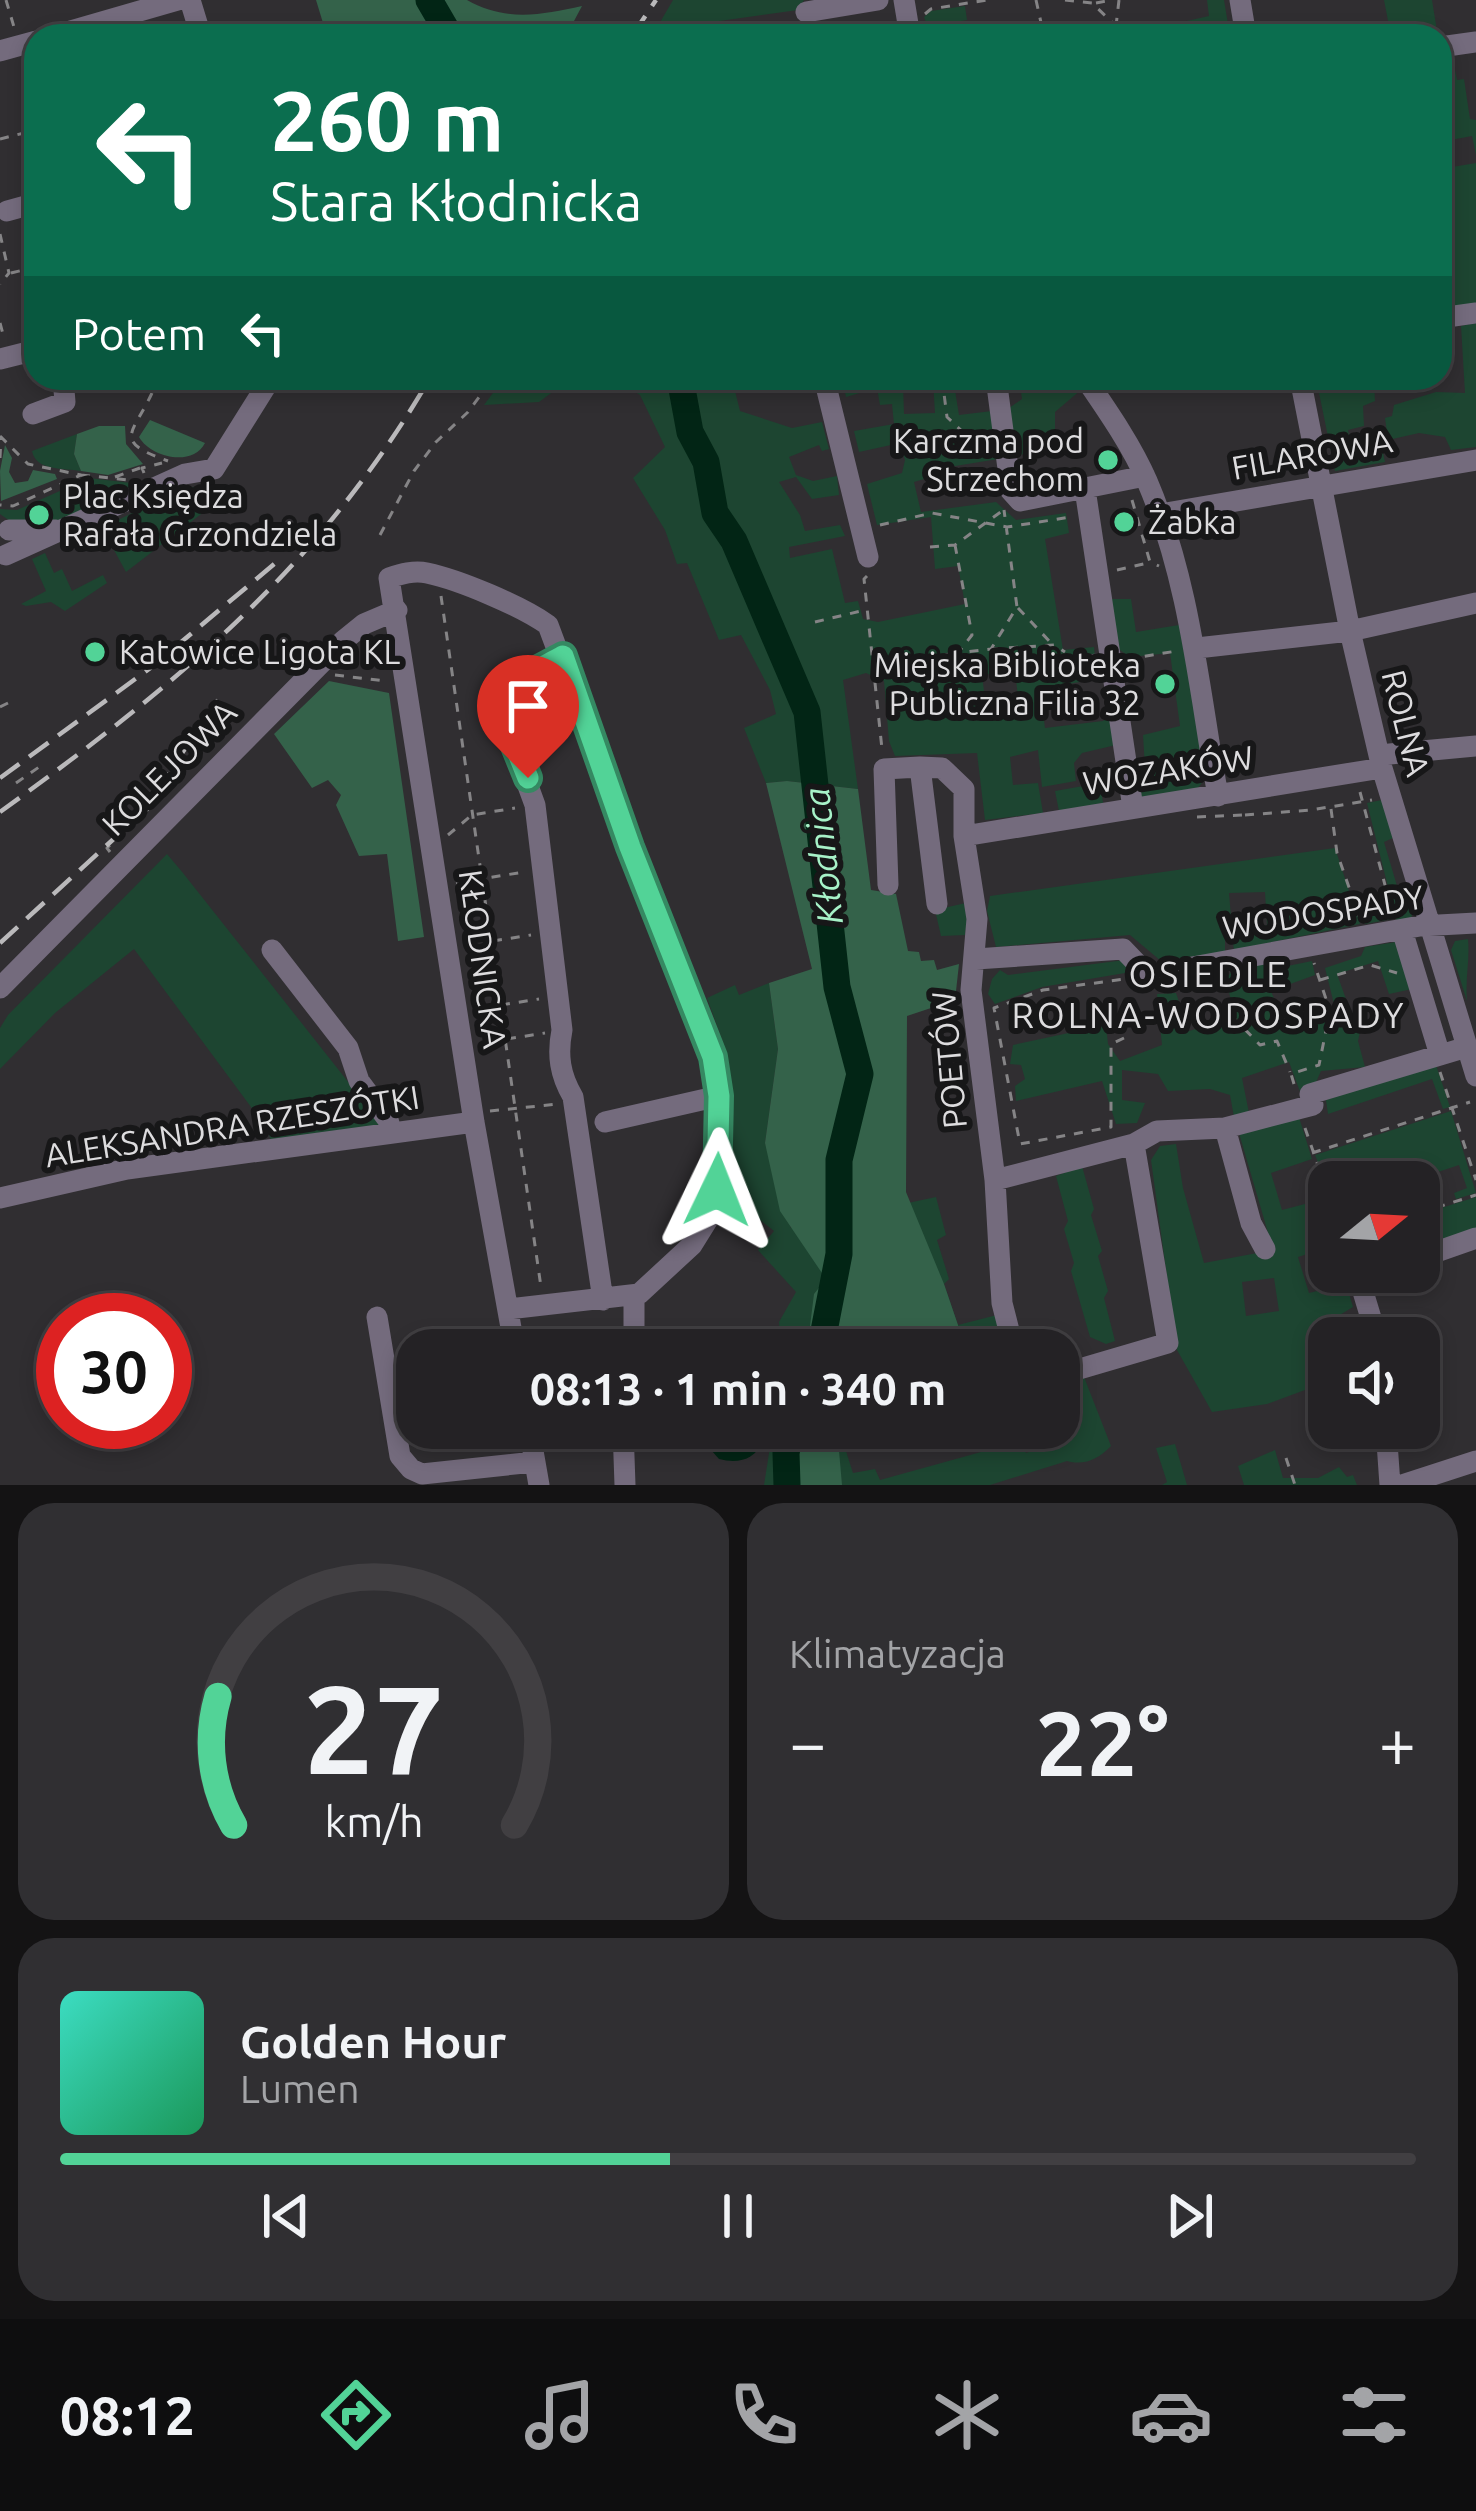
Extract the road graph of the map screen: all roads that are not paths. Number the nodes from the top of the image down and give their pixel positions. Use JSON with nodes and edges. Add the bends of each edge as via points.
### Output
{"nodes":[{"id":1,"x":178,"y":0,"type":"edge"},
{"id":2,"x":878,"y":0,"type":"edge"},
{"id":3,"x":806,"y":12,"type":"dead end"},
{"id":4,"x":95,"y":24,"type":"edge"},
{"id":5,"x":24,"y":206,"type":"edge"},
{"id":6,"x":8,"y":211,"type":"dead end"},
{"id":7,"x":64,"y":390,"type":"edge"},
{"id":8,"x":264,"y":390,"type":"edge"},
{"id":9,"x":827,"y":390,"type":"edge"},
{"id":10,"x":998,"y":390,"type":"edge"},
{"id":11,"x":1097,"y":390,"type":"edge"},
{"id":12,"x":1302,"y":390,"type":"edge"},
{"id":13,"x":33,"y":414,"type":"dead end"},
{"id":14,"x":1476,"y":460,"type":"edge"},
{"id":15,"x":1139,"y":484,"type":"junction"},
{"id":16,"x":1320,"y":485,"type":"junction"},
{"id":17,"x":1085,"y":490,"type":"junction"},
{"id":18,"x":1160,"y":514,"type":"junction"},
{"id":19,"x":4,"y":526,"type":"edge"},
{"id":20,"x":61,"y":530,"type":"junction"},
{"id":21,"x":3,"y":557,"type":"edge"},
{"id":22,"x":868,"y":557,"type":"road end"},
{"id":23,"x":1476,"y":603,"type":"edge"},
{"id":24,"x":397,"y":610,"type":"junction"},
{"id":25,"x":1350,"y":631,"type":"junction"},
{"id":26,"x":1197,"y":648,"type":"junction"},
{"id":27,"x":563,"y":656,"type":"junction"},
{"id":28,"x":1111,"y":662,"type":"junction"},
{"id":29,"x":1050,"y":671,"type":"dead end"},
{"id":30,"x":1476,"y":746,"type":"edge"},
{"id":31,"x":1380,"y":761,"type":"junction"},
{"id":32,"x":920,"y":767,"type":"junction"},
{"id":33,"x":1218,"y":796,"type":"junction"},
{"id":34,"x":1133,"y":808,"type":"junction"},
{"id":35,"x":964,"y":836,"type":"junction"},
{"id":36,"x":888,"y":885,"type":"dead end"},
{"id":37,"x":937,"y":904,"type":"dead end"},
{"id":38,"x":1476,"y":923,"type":"edge"},
{"id":39,"x":1397,"y":925,"type":"junction"},
{"id":40,"x":1429,"y":926,"type":"junction"},
{"id":41,"x":272,"y":950,"type":"dead end"},
{"id":42,"x":976,"y":959,"type":"junction"},
{"id":43,"x":9,"y":963,"type":"edge"},
{"id":44,"x":0,"y":988,"type":"edge"},
{"id":45,"x":1467,"y":1047,"type":"junction"},
{"id":46,"x":1440,"y":1055,"type":"junction"},
{"id":47,"x":1476,"y":1076,"type":"edge"},
{"id":48,"x":719,"y":1096,"type":"junction"},
{"id":49,"x":478,"y":1117,"type":"junction"},
{"id":50,"x":605,"y":1122,"type":"dead end"},
{"id":51,"x":1225,"y":1128,"type":"junction"},
{"id":52,"x":392,"y":1133,"type":"junction"},
{"id":53,"x":1134,"y":1144,"type":"junction"},
{"id":54,"x":995,"y":1180,"type":"junction"},
{"id":55,"x":0,"y":1198,"type":"edge"},
{"id":56,"x":1476,"y":1238,"type":"edge"},
{"id":57,"x":1265,"y":1249,"type":"dead end"},
{"id":58,"x":1440,"y":1251,"type":"edge"},
{"id":59,"x":634,"y":1296,"type":"junction"},
{"id":60,"x":603,"y":1300,"type":"junction"},
{"id":61,"x":508,"y":1309,"type":"junction"},
{"id":62,"x":376,"y":1317,"type":"dead end"},
{"id":63,"x":511,"y":1329,"type":"edge"},
{"id":64,"x":634,"y":1329,"type":"edge"},
{"id":65,"x":1009,"y":1329,"type":"edge"},
{"id":66,"x":1080,"y":1369,"type":"edge"},
{"id":67,"x":624,"y":1449,"type":"edge"},
{"id":68,"x":1387,"y":1449,"type":"edge"},
{"id":69,"x":1476,"y":1461,"type":"edge"},
{"id":70,"x":537,"y":1474,"type":"edge"},
{"id":71,"x":625,"y":1485,"type":"edge"},
{"id":72,"x":1390,"y":1485,"type":"edge"},
{"id":73,"x":1402,"y":1485,"type":"edge"}],
"edges":[{"from":1,"to":4,"type":"street"},
{"from":2,"to":3,"type":"street"},
{"from":5,"to":6,"type":"street"},
{"from":7,"to":13,"type":"street","via":[[65,402]]},
{"from":8,"to":20,"type":"street","via":[[214,469],[185,474]]},
{"from":9,"to":22,"type":"street"},
{"from":10,"to":17,"type":"street","via":[[1010,490],[1020,501]]},
{"from":11,"to":15,"type":"street"},
{"from":12,"to":16,"type":"street","name":"ROLNA"},
{"from":14,"to":16,"type":"street","name":"FILAROWA"},
{"from":15,"to":17,"type":"street"},
{"from":15,"to":18,"type":"street"},
{"from":16,"to":18,"type":"street","name":"FILAROWA"},
{"from":16,"to":25,"type":"street","name":"ROLNA"},
{"from":17,"to":28,"type":"street"},
{"from":18,"to":26,"type":"street"},
{"from":19,"to":20,"type":"street"},
{"from":19,"to":21,"type":"street","via":[[10,544]]},
{"from":20,"to":21,"type":"street"},
{"from":23,"to":25,"type":"street"},
{"from":24,"to":27,"type":"street","name":"KŁODNICKA","via":[[389,578],[437,577],[534,615]]},
{"from":24,"to":43,"type":"street","name":"KOLEJOWA","via":[[343,641]]},
{"from":24,"to":49,"type":"street","name":"KŁODNICKA"},
{"from":25,"to":26,"type":"street"},
{"from":25,"to":31,"type":"street","name":"ROLNA"},
{"from":26,"to":33,"type":"street"},
{"from":27,"to":48,"type":"street","via":[[713,1057]]},
{"from":27,"to":60,"type":"street","via":[[504,691],[498,704],[535,805],[558,1048]]},
{"from":28,"to":29,"type":"street"},
{"from":28,"to":34,"type":"street"},
{"from":30,"to":31,"type":"street","name":"WOZAKÓW"},
{"from":31,"to":33,"type":"street","name":"WOZAKÓW"},
{"from":31,"to":40,"type":"street","name":"ROLNA"},
{"from":32,"to":35,"type":"street","name":"POETÓW","via":[[942,768],[964,789]]},
{"from":32,"to":36,"type":"street","via":[[884,769]]},
{"from":32,"to":37,"type":"street"},
{"from":33,"to":34,"type":"street","name":"WOZAKÓW"},
{"from":34,"to":35,"type":"street","name":"WOZAKÓW"},
{"from":35,"to":42,"type":"street","name":"POETÓW"},
{"from":38,"to":40,"type":"street","name":"WODOSPADY"},
{"from":39,"to":40,"type":"street","name":"WODOSPADY"},
{"from":39,"to":42,"type":"street","name":"WODOSPADY","via":[[1148,975],[1123,949]]},
{"from":39,"to":46,"type":"street"},
{"from":40,"to":45,"type":"street","name":"ROLNA"},
{"from":41,"to":52,"type":"street","via":[[348,1048]]},
{"from":42,"to":54,"type":"street","name":"POETÓW","via":[[971,991]]},
{"from":43,"to":44,"type":"street","name":"KOLEJOWA"},
{"from":45,"to":46,"type":"street"},
{"from":45,"to":47,"type":"street","name":"ROLNA"},
{"from":46,"to":51,"type":"street","via":[[1310,1094],[1313,1105]]},
{"from":48,"to":50,"type":"street"},
{"from":48,"to":59,"type":"street","via":[[715,1208],[692,1245]]},
{"from":49,"to":52,"type":"street","name":"ALEKSANDRA RZESZÓTKI"},
{"from":49,"to":61,"type":"street","name":"KŁODNICKA"},
{"from":51,"to":53,"type":"street","via":[[1157,1131]]},
{"from":51,"to":57,"type":"street"},
{"from":52,"to":55,"type":"street","name":"ALEKSANDRA RZESZÓTKI","via":[[127,1169]]},
{"from":53,"to":54,"type":"street"},
{"from":53,"to":66,"type":"street","via":[[1168,1343]]},
{"from":54,"to":65,"type":"street","name":"POETÓW"},
{"from":56,"to":58,"type":"street"},
{"from":59,"to":60,"type":"street"},
{"from":59,"to":64,"type":"street"},
{"from":60,"to":61,"type":"street"},
{"from":61,"to":63,"type":"street","name":"KŁODNICKA"},
{"from":62,"to":70,"type":"street","via":[[400,1456],[411,1469]]},
{"from":67,"to":71,"type":"street"},
{"from":68,"to":72,"type":"street"},
{"from":69,"to":73,"type":"street"}]}
